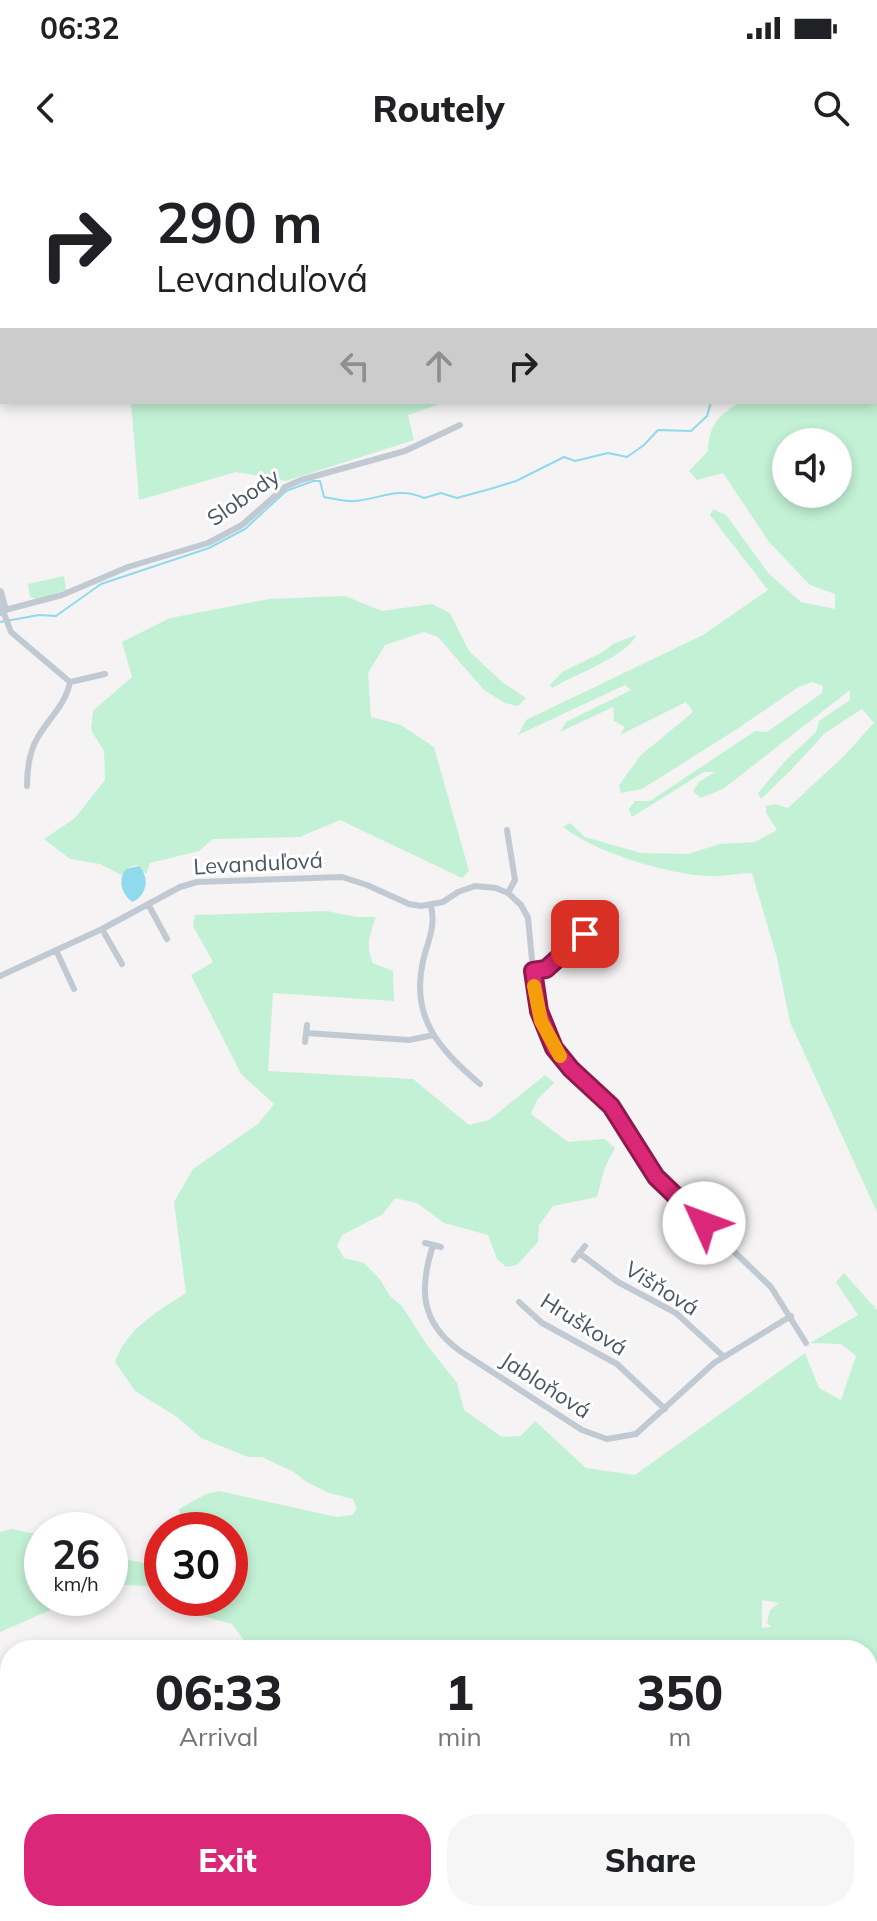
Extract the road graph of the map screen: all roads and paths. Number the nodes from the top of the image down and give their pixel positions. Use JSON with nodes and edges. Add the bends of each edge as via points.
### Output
{"nodes":[{"id":1,"x":460,"y":425,"type":"dead end"},
{"id":2,"x":0,"y":592,"type":"edge"},
{"id":3,"x":4,"y":615,"type":"edge"},
{"id":4,"x":105,"y":674,"type":"dead end"},
{"id":5,"x":70,"y":682,"type":"junction"},
{"id":6,"x":27,"y":786,"type":"dead end"},
{"id":7,"x":507,"y":830,"type":"dead end"},
{"id":8,"x":508,"y":893,"type":"junction"},
{"id":9,"x":148,"y":904,"type":"junction"},
{"id":10,"x":431,"y":906,"type":"junction"},
{"id":11,"x":102,"y":929,"type":"junction"},
{"id":12,"x":585,"y":934,"type":"dead end"},
{"id":13,"x":167,"y":939,"type":"dead end"},
{"id":14,"x":56,"y":950,"type":"junction"},
{"id":15,"x":122,"y":964,"type":"dead end"},
{"id":16,"x":533,"y":971,"type":"junction"},
{"id":17,"x":0,"y":976,"type":"edge"},
{"id":18,"x":74,"y":989,"type":"dead end"},
{"id":19,"x":307,"y":1025,"type":"dead end"},
{"id":20,"x":306,"y":1033,"type":"junction"},
{"id":21,"x":434,"y":1035,"type":"junction"},
{"id":22,"x":305,"y":1042,"type":"dead end"},
{"id":23,"x":480,"y":1084,"type":"dead end"},
{"id":24,"x":425,"y":1243,"type":"dead end"},
{"id":25,"x":433,"y":1245,"type":"junction"},
{"id":26,"x":585,"y":1246,"type":"dead end"},
{"id":27,"x":441,"y":1247,"type":"dead end"},
{"id":28,"x":579,"y":1253,"type":"junction"},
{"id":29,"x":574,"y":1260,"type":"dead end"},
{"id":30,"x":519,"y":1302,"type":"dead end"},
{"id":31,"x":791,"y":1316,"type":"junction"},
{"id":32,"x":806,"y":1343,"type":"dead end"},
{"id":33,"x":723,"y":1356,"type":"junction"},
{"id":34,"x":665,"y":1409,"type":"junction"}],
"edges":[{"from":1,"to":3,"type":"street","name":"Slobody","via":[[405,451],[285,487],[242,525],[208,543]]},
{"from":2,"to":3,"type":"street"},
{"from":3,"to":5,"type":"street","via":[[25,646]]},
{"from":4,"to":5,"type":"street"},
{"from":5,"to":6,"type":"street","via":[[64,701],[33,746]]},
{"from":7,"to":8,"type":"street","via":[[515,880]]},
{"from":8,"to":10,"type":"street","via":[[475,886]]},
{"from":8,"to":16,"type":"street","via":[[528,918]]},
{"from":9,"to":10,"type":"street","name":"Levanduľová","via":[[197,882],[326,876],[354,880],[409,904]]},
{"from":9,"to":11,"type":"street","name":"Levanduľová"},
{"from":9,"to":13,"type":"street"},
{"from":10,"to":21,"type":"street","via":[[434,926],[421,984]]},
{"from":11,"to":14,"type":"street","name":"Levanduľová"},
{"from":11,"to":15,"type":"street"},
{"from":12,"to":16,"type":"street","via":[[546,969]]},
{"from":14,"to":17,"type":"street","name":"Levanduľová"},
{"from":14,"to":18,"type":"street"},
{"from":16,"to":31,"type":"street","via":[[541,1021],[563,1059],[611,1106],[656,1177],[761,1277]]},
{"from":19,"to":20,"type":"street"},
{"from":20,"to":21,"type":"street","via":[[409,1040]]},
{"from":20,"to":22,"type":"street"},
{"from":21,"to":23,"type":"street","via":[[449,1057]]},
{"from":24,"to":25,"type":"street"},
{"from":25,"to":27,"type":"street"},
{"from":25,"to":34,"type":"street","name":"Jabloňová","via":[[425,1273],[425,1303],[437,1330],[460,1351],[599,1438],[636,1434]]},
{"from":26,"to":28,"type":"street"},
{"from":28,"to":29,"type":"street"},
{"from":28,"to":33,"type":"street","name":"Višňová","via":[[618,1282],[676,1313]]},
{"from":30,"to":34,"type":"street","name":"Hrušková","via":[[542,1323],[617,1364]]},
{"from":31,"to":32,"type":"street"},
{"from":31,"to":33,"type":"street","name":"Jabloňová"},
{"from":33,"to":34,"type":"street","name":"Jabloňová"}]}
